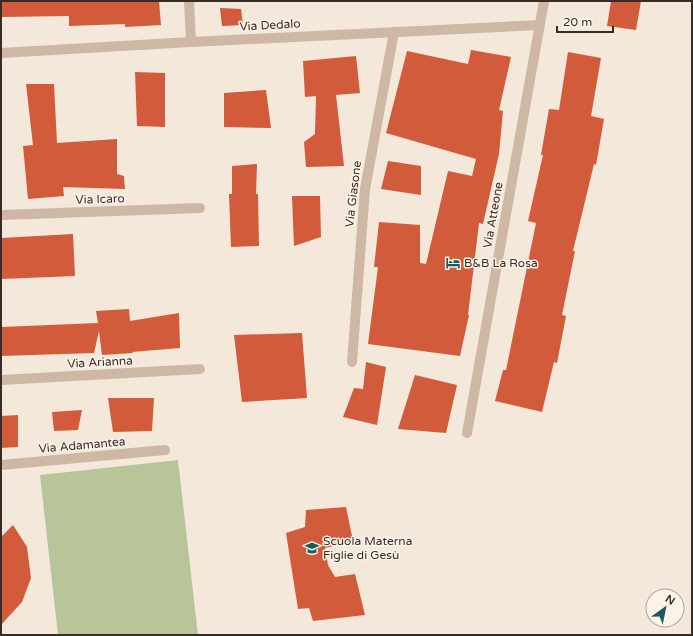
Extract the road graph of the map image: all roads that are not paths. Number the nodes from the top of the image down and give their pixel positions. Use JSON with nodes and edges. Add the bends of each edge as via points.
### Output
{"nodes":[{"id":1,"x":190,"y":1,"type":"edge"},
{"id":2,"x":544,"y":1,"type":"edge"},
{"id":3,"x":540,"y":25,"type":"junction"},
{"id":4,"x":394,"y":32,"type":"junction"},
{"id":5,"x":191,"y":42,"type":"junction"},
{"id":6,"x":1,"y":53,"type":"edge"},
{"id":7,"x":200,"y":208,"type":"dead end"},
{"id":8,"x":1,"y":215,"type":"edge"},
{"id":9,"x":352,"y":362,"type":"dead end"},
{"id":10,"x":200,"y":370,"type":"dead end"},
{"id":11,"x":1,"y":380,"type":"edge"},
{"id":12,"x":467,"y":433,"type":"dead end"},
{"id":13,"x":165,"y":450,"type":"dead end"},
{"id":14,"x":1,"y":465,"type":"edge"}],
"edges":[{"from":1,"to":5,"type":"street"},
{"from":2,"to":3,"type":"street","name":"Via Atteone"},
{"from":3,"to":4,"type":"street","name":"Via Dedalo"},
{"from":3,"to":12,"type":"street","name":"Via Atteone"},
{"from":4,"to":5,"type":"street","name":"Via Dedalo"},
{"from":4,"to":9,"type":"street","name":"Via Giasone","via":[[365,189]]},
{"from":5,"to":6,"type":"street","name":"Via Dedalo"},
{"from":7,"to":8,"type":"street","name":"Via Icaro"},
{"from":10,"to":11,"type":"street","name":"Via Arianna"},
{"from":13,"to":14,"type":"street","name":"Via Adamantea"}]}
